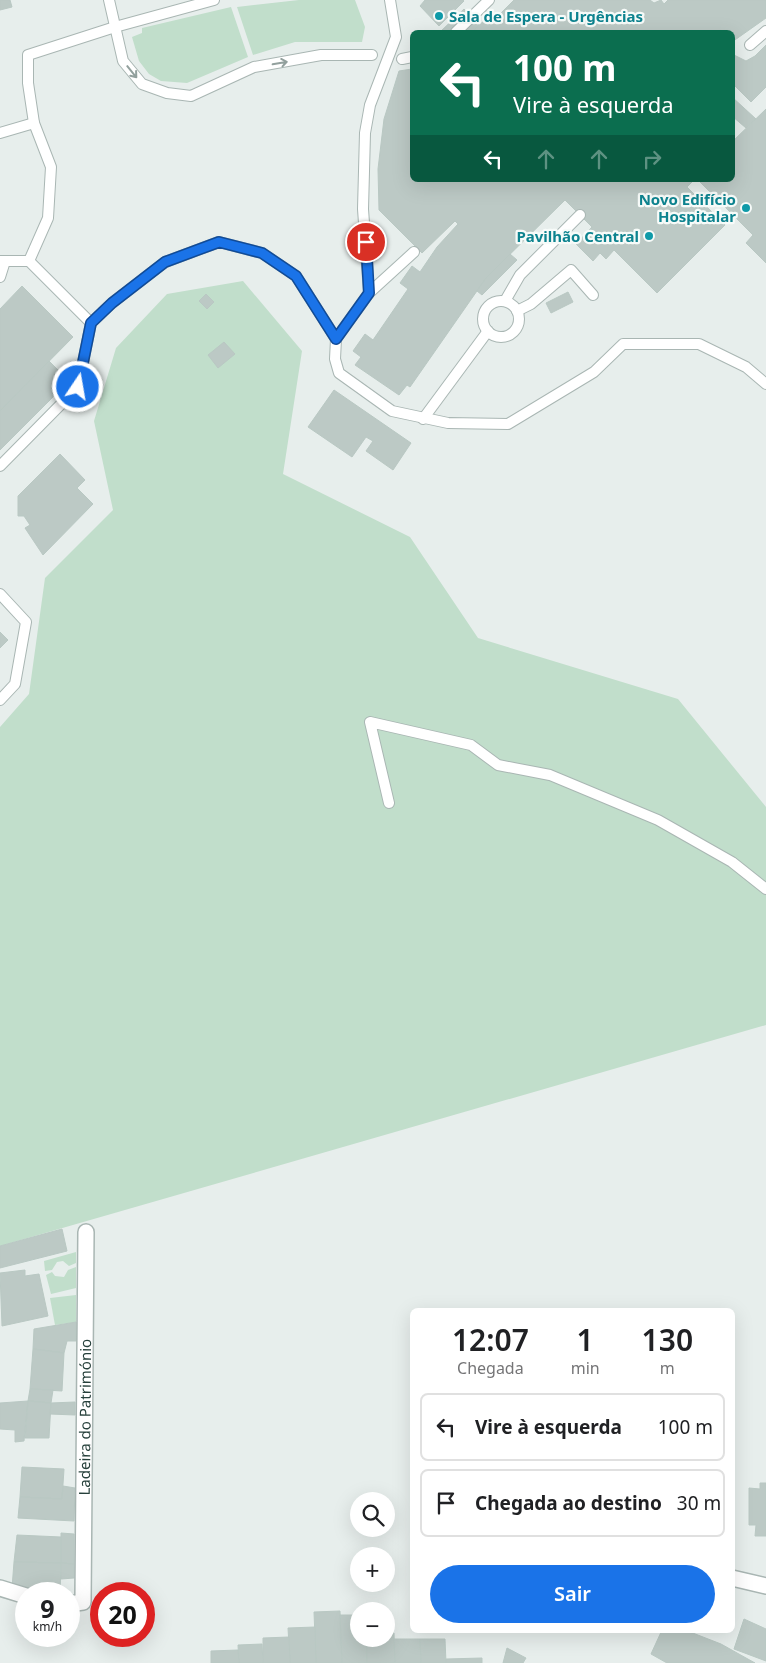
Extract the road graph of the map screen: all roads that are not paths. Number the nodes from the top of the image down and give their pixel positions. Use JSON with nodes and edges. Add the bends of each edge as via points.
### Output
{"nodes":[{"id":1,"x":109,"y":0,"type":"edge"},
{"id":2,"x":214,"y":0,"type":"edge"},
{"id":3,"x":490,"y":0,"type":"edge"},
{"id":4,"x":388,"y":1,"type":"edge"},
{"id":5,"x":182,"y":4,"type":"edge"},
{"id":6,"x":115,"y":27,"type":"junction"},
{"id":7,"x":458,"y":30,"type":"edge"},
{"id":8,"x":766,"y":31,"type":"edge"},
{"id":9,"x":750,"y":45,"type":"dead end"},
{"id":10,"x":372,"y":55,"type":"dead end"},
{"id":11,"x":34,"y":122,"type":"junction"},
{"id":12,"x":0,"y":133,"type":"edge"},
{"id":13,"x":580,"y":216,"type":"dead end"},
{"id":14,"x":414,"y":252,"type":"dead end"},
{"id":15,"x":2,"y":261,"type":"edge"},
{"id":16,"x":29,"y":261,"type":"junction"},
{"id":17,"x":0,"y":277,"type":"edge"},
{"id":18,"x":369,"y":293,"type":"junction"},
{"id":19,"x":593,"y":294,"type":"dead end"},
{"id":20,"x":505,"y":301,"type":"junction"},
{"id":21,"x":518,"y":310,"type":"junction"},
{"id":22,"x":91,"y":323,"type":"junction"},
{"id":23,"x":488,"y":331,"type":"junction"},
{"id":24,"x":336,"y":339,"type":"junction"},
{"id":25,"x":766,"y":384,"type":"edge"},
{"id":26,"x":423,"y":419,"type":"junction"},
{"id":27,"x":0,"y":466,"type":"edge"},
{"id":28,"x":0,"y":594,"type":"edge"},
{"id":29,"x":0,"y":700,"type":"edge"},
{"id":30,"x":389,"y":803,"type":"dead end"},
{"id":31,"x":766,"y":889,"type":"edge"},
{"id":32,"x":86,"y":1232,"type":"dead end"},
{"id":33,"x":735,"y":1579,"type":"edge"},
{"id":34,"x":77,"y":1582,"type":"edge"},
{"id":35,"x":766,"y":1586,"type":"edge"},
{"id":36,"x":0,"y":1588,"type":"edge"},
{"id":37,"x":15,"y":1593,"type":"edge"}],
"edges":[{"from":1,"to":6,"type":"lane"},
{"from":2,"to":5,"type":"lane"},
{"from":3,"to":7,"type":"lane"},
{"from":4,"to":18,"type":"lane","via":[[396,37],[370,105],[365,133],[363,209]]},
{"from":5,"to":6,"type":"lane"},
{"from":6,"to":10,"type":"lane","one_way":true,"via":[[123,61],[142,84],[166,93],[191,96],[254,67],[321,55]]},
{"from":6,"to":11,"type":"lane","via":[[28,54],[28,83]]},
{"from":8,"to":9,"type":"lane"},
{"from":11,"to":12,"type":"lane"},
{"from":11,"to":16,"type":"lane","via":[[51,166],[48,218]]},
{"from":13,"to":20,"type":"lane","via":[[520,275]]},
{"from":14,"to":18,"type":"lane"},
{"from":15,"to":16,"type":"lane"},
{"from":15,"to":17,"type":"lane"},
{"from":16,"to":22,"type":"lane"},
{"from":18,"to":24,"type":"lane"},
{"from":19,"to":21,"type":"lane","via":[[571,270],[531,304]]},
{"from":20,"to":21,"type":"lane"},
{"from":20,"to":23,"type":"lane","via":[[487,307],[484,324]]},
{"from":21,"to":23,"type":"lane","via":[[518,328],[512,334],[495,336]]},
{"from":22,"to":24,"type":"lane","via":[[165,262],[219,242],[262,253],[296,276]]},
{"from":22,"to":27,"type":"lane","via":[[78,387]]},
{"from":23,"to":26,"type":"lane"},
{"from":24,"to":26,"type":"lane","via":[[335,359],[339,373],[392,411]]},
{"from":25,"to":26,"type":"lane","via":[[746,367],[699,344],[623,344],[594,372],[508,424],[448,423]]},
{"from":28,"to":29,"type":"lane","via":[[26,622],[16,684]]},
{"from":30,"to":31,"type":"lane","via":[[370,722],[472,745],[498,765],[550,774],[658,820],[732,862]]},
{"from":32,"to":34,"type":"street","name":"Ladeira do Património"},
{"from":33,"to":35,"type":"street"},
{"from":36,"to":37,"type":"street"}]}
